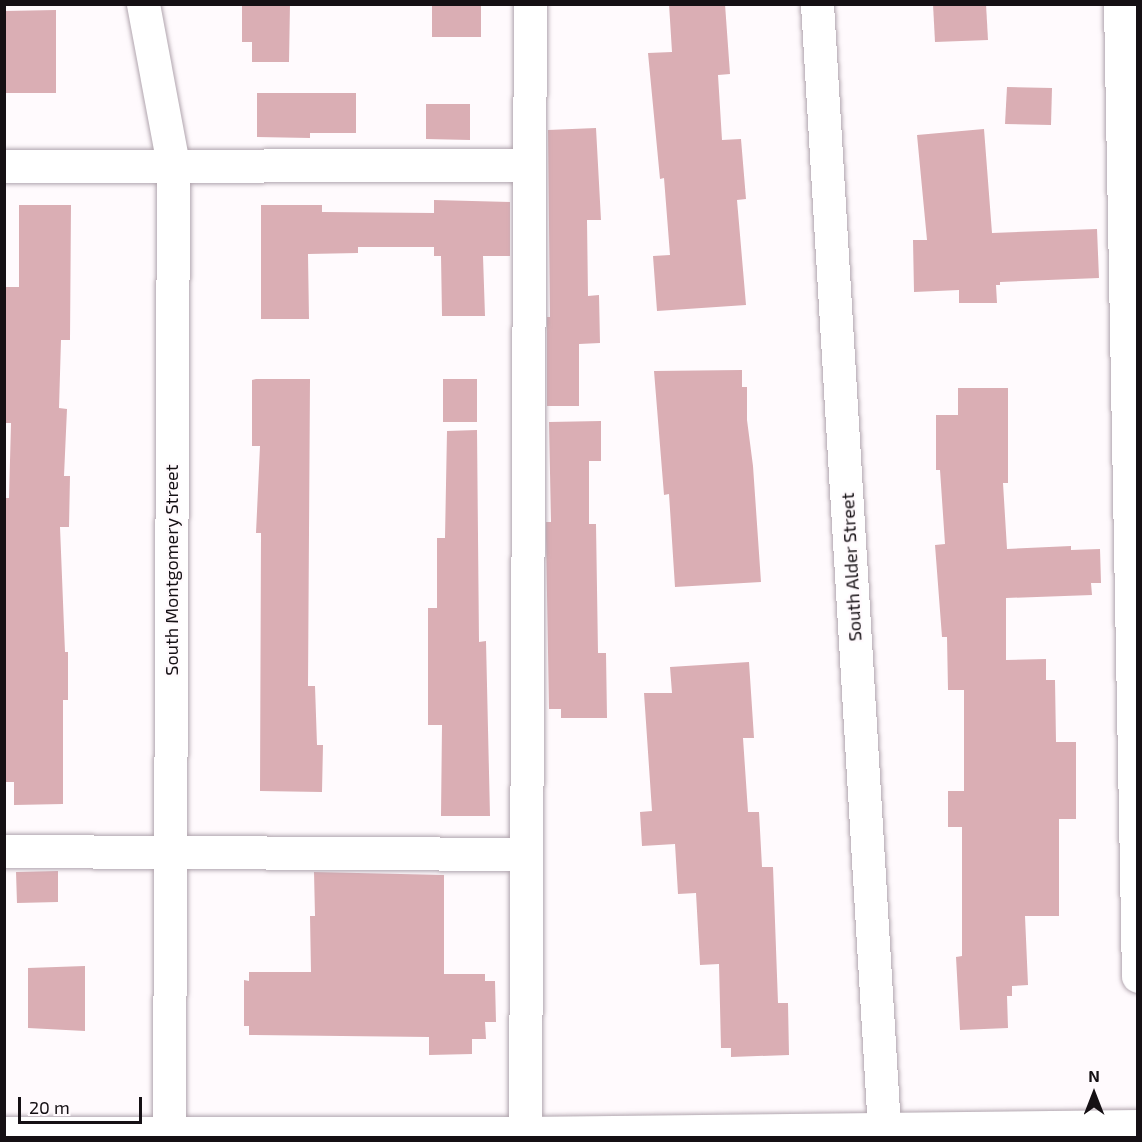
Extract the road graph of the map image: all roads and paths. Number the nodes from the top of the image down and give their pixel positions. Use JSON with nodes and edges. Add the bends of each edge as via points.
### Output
{"nodes":[{"id":1,"x":143,"y":4,"type":"edge"},
{"id":2,"x":530,"y":4,"type":"edge"},
{"id":3,"x":817,"y":4,"type":"edge"},
{"id":4,"x":1120,"y":4,"type":"edge"},
{"id":5,"x":173,"y":165,"type":"junction"},
{"id":6,"x":529,"y":165,"type":"junction"},
{"id":7,"x":4,"y":166,"type":"edge"},
{"id":8,"x":4,"y":851,"type":"edge"},
{"id":9,"x":170,"y":852,"type":"junction"},
{"id":10,"x":526,"y":854,"type":"junction"},
{"id":11,"x":1137,"y":976,"type":"edge"},
{"id":12,"x":1137,"y":1126,"type":"edge"},
{"id":13,"x":884,"y":1128,"type":"junction"},
{"id":14,"x":4,"y":1133,"type":"edge"},
{"id":15,"x":525,"y":1133,"type":"junction"},
{"id":16,"x":169,"y":1135,"type":"edge"},
{"id":17,"x":483,"y":1135,"type":"edge"}],
"edges":[{"from":1,"to":5,"type":"street","name":"South Montgomery Street"},
{"from":2,"to":6,"type":"street"},
{"from":3,"to":13,"type":"street","name":"South Alder Street"},
{"from":4,"to":11,"type":"street"},
{"from":5,"to":6,"type":"street"},
{"from":5,"to":7,"type":"street"},
{"from":5,"to":9,"type":"street","name":"South Montgomery Street"},
{"from":6,"to":10,"type":"street"},
{"from":8,"to":9,"type":"street"},
{"from":9,"to":10,"type":"street"},
{"from":9,"to":16,"type":"street","name":"South Montgomery Street"},
{"from":10,"to":15,"type":"street"},
{"from":12,"to":13,"type":"street"},
{"from":13,"to":15,"type":"street"},
{"from":14,"to":16,"type":"street"},
{"from":15,"to":17,"type":"street"},
{"from":16,"to":17,"type":"street"}]}
